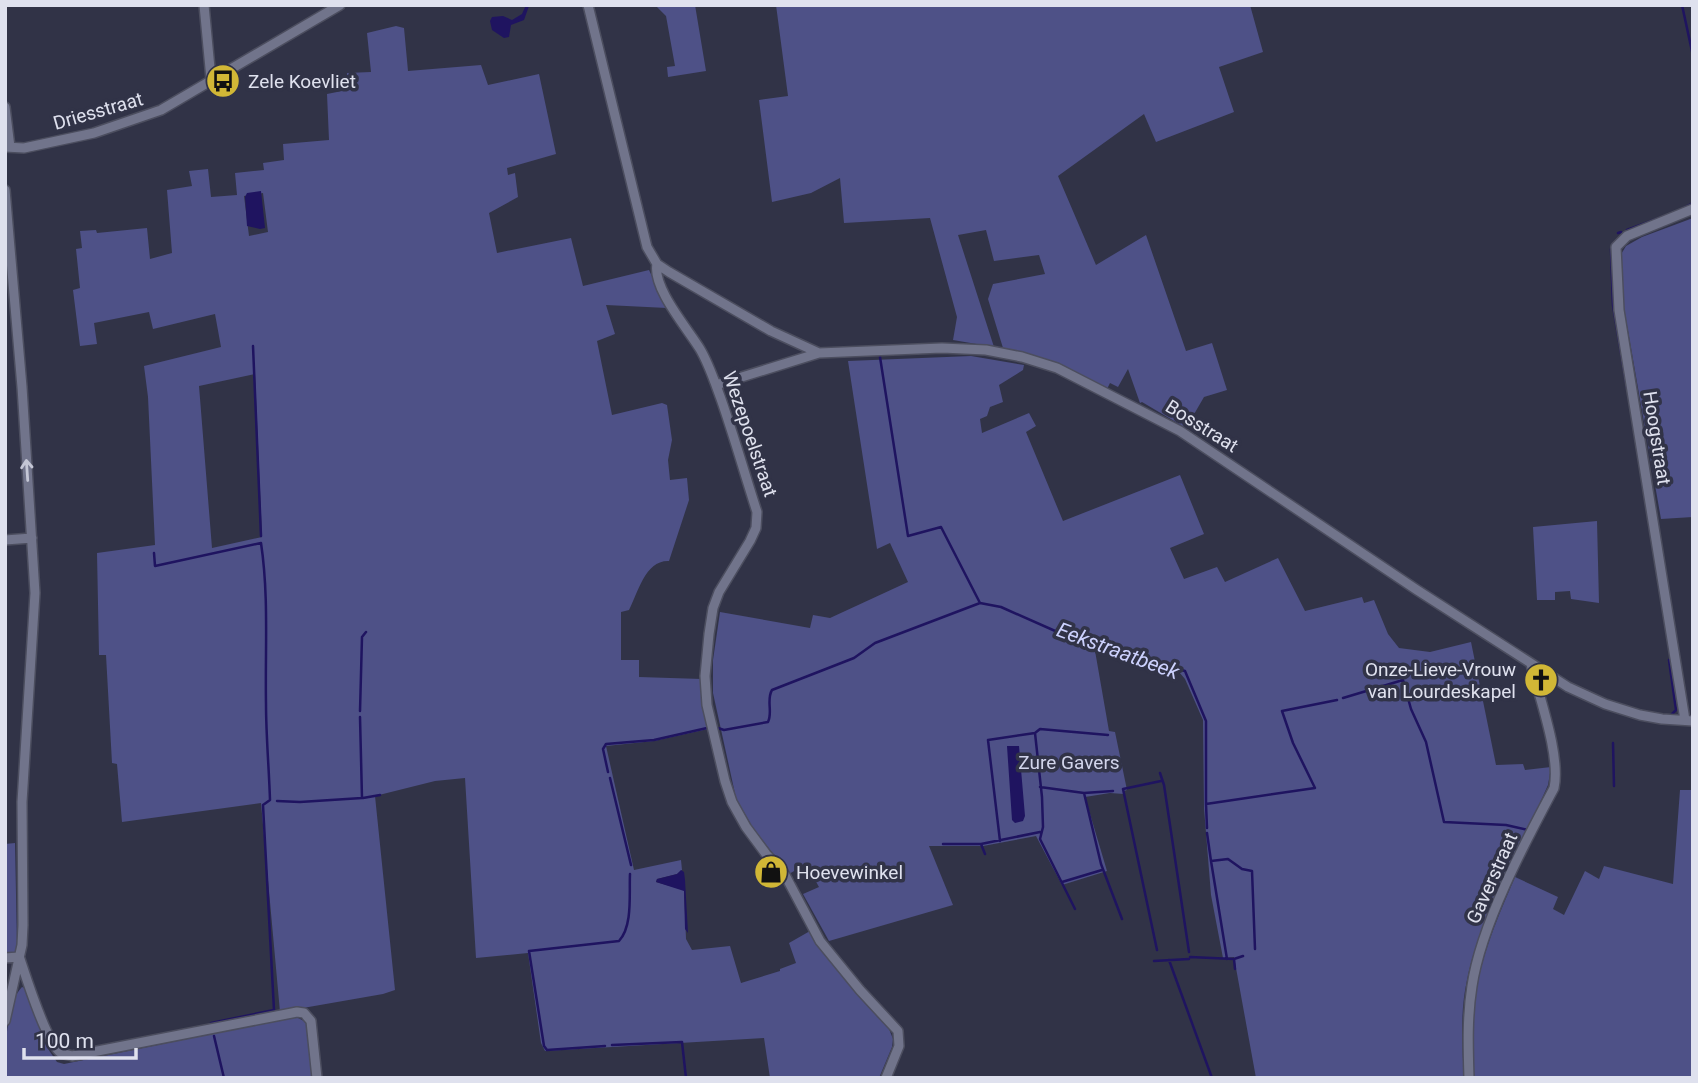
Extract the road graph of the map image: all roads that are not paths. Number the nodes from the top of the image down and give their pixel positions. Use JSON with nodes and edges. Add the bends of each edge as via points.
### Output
{"nodes":[{"id":1,"x":205,"y":5,"type":"edge"},
{"id":2,"x":340,"y":5,"type":"edge"},
{"id":3,"x":588,"y":5,"type":"edge"},
{"id":4,"x":211,"y":79,"type":"junction"},
{"id":5,"x":5,"y":107,"type":"edge"},
{"id":6,"x":8,"y":147,"type":"edge"},
{"id":7,"x":5,"y":190,"type":"edge"},
{"id":8,"x":1693,"y":209,"type":"edge"},
{"id":9,"x":657,"y":264,"type":"junction"},
{"id":10,"x":819,"y":353,"type":"junction"},
{"id":11,"x":716,"y":385,"type":"junction"},
{"id":12,"x":32,"y":538,"type":"junction"},
{"id":13,"x":5,"y":540,"type":"edge"},
{"id":14,"x":1531,"y":664,"type":"junction"},
{"id":15,"x":1549,"y":676,"type":"junction"},
{"id":16,"x":1539,"y":698,"type":"junction"},
{"id":17,"x":1689,"y":721,"type":"edge"},
{"id":18,"x":19,"y":957,"type":"junction"},
{"id":19,"x":5,"y":958,"type":"edge"},
{"id":20,"x":5,"y":1021,"type":"edge"},
{"id":21,"x":317,"y":1078,"type":"edge"},
{"id":22,"x":886,"y":1078,"type":"edge"},
{"id":23,"x":1469,"y":1078,"type":"edge"}],
"edges":[{"from":1,"to":4,"type":"street"},
{"from":2,"to":4,"type":"street","name":"Driesstraat"},
{"from":3,"to":9,"type":"street","name":"Wezepoelstraat","via":[[647,247]]},
{"from":4,"to":6,"type":"street","name":"Driesstraat","via":[[161,110],[133,121],[94,134]]},
{"from":5,"to":6,"type":"street"},
{"from":12,"to":7,"type":"street","one_way":true},
{"from":8,"to":17,"type":"street","name":"Hoogstraat","via":[[1627,236],[1616,247],[1615,263],[1619,310]]},
{"from":9,"to":10,"type":"street","name":"Bosstraat","via":[[771,331]]},
{"from":9,"to":11,"type":"street","name":"Wezepoelstraat","via":[[659,281]]},
{"from":10,"to":11,"type":"street"},
{"from":10,"to":14,"type":"street","name":"Bosstraat","via":[[986,350],[1057,368],[1180,431]]},
{"from":11,"to":22,"type":"street","name":"Wezepoelstraat","via":[[757,512],[750,541],[719,592],[709,634],[707,705],[725,781],[746,827],[785,876],[820,941],[898,1031],[899,1046]]},
{"from":12,"to":13,"type":"street"},
{"from":12,"to":18,"type":"street","via":[[35,593],[22,802]]},
{"from":14,"to":15,"type":"street","name":"Bosstraat"},
{"from":14,"to":16,"type":"street","name":"Gaverstraat"},
{"from":15,"to":16,"type":"street"},
{"from":15,"to":17,"type":"street","name":"Bosstraat","via":[[1605,704]]},
{"from":16,"to":23,"type":"street","name":"Gaverstraat","via":[[1556,778],[1476,963],[1468,1024]]},
{"from":18,"to":19,"type":"street"},
{"from":18,"to":20,"type":"street"},
{"from":18,"to":21,"type":"street","via":[[61,1054],[72,1056],[297,1012],[311,1021]]}]}
